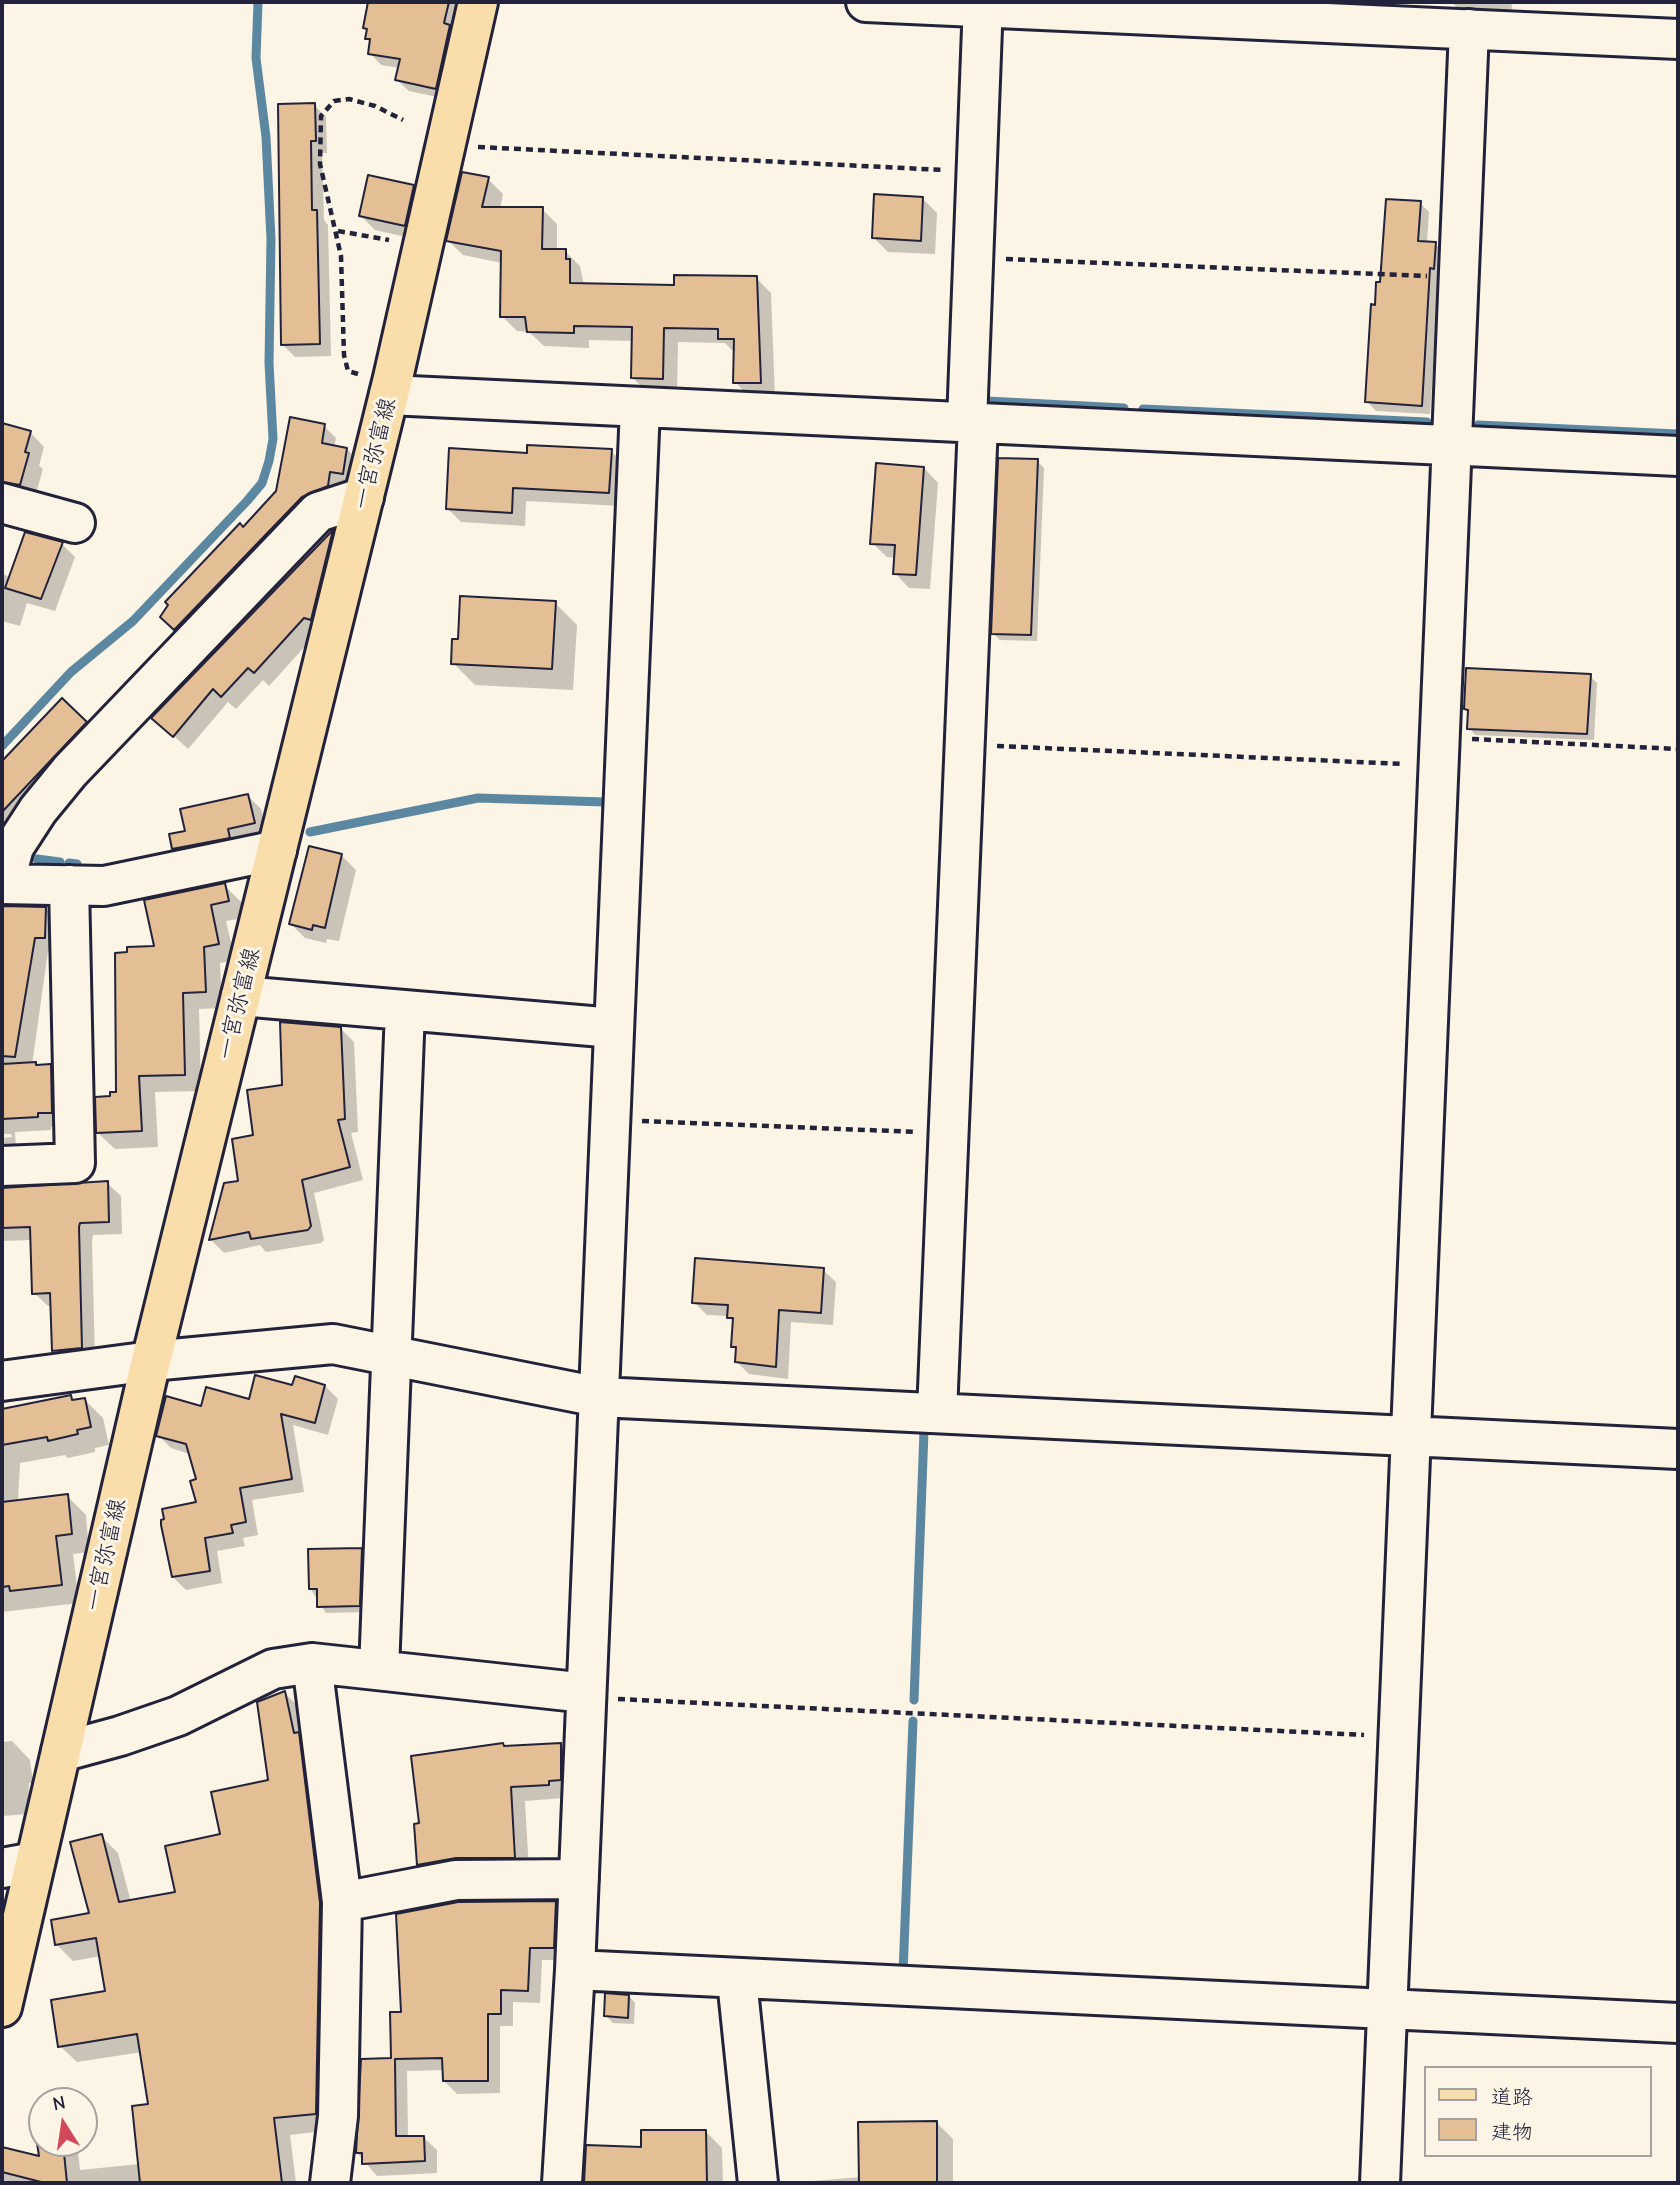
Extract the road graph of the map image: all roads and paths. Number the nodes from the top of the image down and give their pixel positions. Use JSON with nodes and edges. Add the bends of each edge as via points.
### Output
{"nodes":[{"id":1,"x":478,"y":2,"type":"edge"},
{"id":2,"x":866,"y":2,"type":"edge"},
{"id":3,"x":983,"y":4,"type":"edge"},
{"id":4,"x":1187,"y":9,"type":"edge"},
{"id":5,"x":1514,"y":16,"type":"edge"},
{"id":6,"x":1600,"y":18,"type":"edge"},
{"id":7,"x":1469,"y":29,"type":"junction"},
{"id":8,"x":1678,"y":39,"type":"edge"},
{"id":9,"x":403,"y":120,"type":"dead end"},
{"id":10,"x":446,"y":145,"type":"junction"},
{"id":11,"x":977,"y":172,"type":"junction"},
{"id":12,"x":338,"y":231,"type":"junction"},
{"id":13,"x":423,"y":245,"type":"junction"},
{"id":14,"x":973,"y":257,"type":"junction"},
{"id":15,"x":1459,"y":278,"type":"junction"},
{"id":16,"x":391,"y":387,"type":"junction"},
{"id":17,"x":640,"y":407,"type":"junction"},
{"id":18,"x":973,"y":423,"type":"junction"},
{"id":19,"x":1452,"y":445,"type":"junction"},
{"id":20,"x":1678,"y":456,"type":"edge"},
{"id":21,"x":364,"y":497,"type":"junction"},
{"id":22,"x":2,"y":503,"type":"edge"},
{"id":23,"x":75,"y":523,"type":"dead end"},
{"id":24,"x":965,"y":745,"type":"junction"},
{"id":25,"x":1678,"y":749,"type":"edge"},
{"id":26,"x":1439,"y":751,"type":"junction"},
{"id":27,"x":277,"y":850,"type":"junction"},
{"id":28,"x":3,"y":884,"type":"edge"},
{"id":29,"x":69,"y":885,"type":"junction"},
{"id":30,"x":241,"y":996,"type":"junction"},
{"id":31,"x":405,"y":1010,"type":"junction"},
{"id":32,"x":614,"y":1028,"type":"junction"},
{"id":33,"x":610,"y":1119,"type":"junction"},
{"id":34,"x":949,"y":1134,"type":"junction"},
{"id":35,"x":2,"y":1166,"type":"edge"},
{"id":36,"x":391,"y":1356,"type":"junction"},
{"id":37,"x":151,"y":1361,"type":"junction"},
{"id":38,"x":2,"y":1381,"type":"edge"},
{"id":39,"x":599,"y":1397,"type":"junction"},
{"id":40,"x":937,"y":1413,"type":"junction"},
{"id":41,"x":1411,"y":1437,"type":"junction"},
{"id":42,"x":1678,"y":1449,"type":"edge"},
{"id":43,"x":312,"y":1663,"type":"junction"},
{"id":44,"x":379,"y":1670,"type":"junction"},
{"id":45,"x":586,"y":1695,"type":"junction"},
{"id":46,"x":1399,"y":1736,"type":"junction"},
{"id":47,"x":61,"y":1752,"type":"junction"},
{"id":48,"x":19,"y":1865,"type":"edge"},
{"id":49,"x":579,"y":1879,"type":"junction"},
{"id":50,"x":342,"y":1902,"type":"junction"},
{"id":51,"x":575,"y":1970,"type":"junction"},
{"id":52,"x":737,"y":1980,"type":"junction"},
{"id":53,"x":2,"y":2007,"type":"edge"},
{"id":54,"x":1387,"y":2010,"type":"junction"},
{"id":55,"x":1678,"y":2024,"type":"edge"},
{"id":56,"x":330,"y":2183,"type":"edge"},
{"id":57,"x":562,"y":2183,"type":"edge"},
{"id":58,"x":758,"y":2183,"type":"edge"},
{"id":59,"x":1380,"y":2183,"type":"edge"}],
"edges":[{"from":1,"to":10,"type":"main road","name":"一宮弥富線"},
{"from":2,"to":3,"type":"street"},
{"from":3,"to":4,"type":"street"},
{"from":3,"to":11,"type":"street"},
{"from":4,"to":7,"type":"street"},
{"from":5,"to":6,"type":"street"},
{"from":5,"to":7,"type":"street"},
{"from":6,"to":8,"type":"street"},
{"from":7,"to":15,"type":"street"},
{"from":9,"to":12,"type":"path","via":[[349,99],[334,100],[325,107],[320,164]]},
{"from":10,"to":11,"type":"path"},
{"from":10,"to":13,"type":"main road","name":"一宮弥富線"},
{"from":11,"to":14,"type":"street"},
{"from":12,"to":13,"type":"path"},
{"from":12,"to":16,"type":"path","via":[[348,371]]},
{"from":13,"to":16,"type":"main road","name":"一宮弥富線"},
{"from":14,"to":15,"type":"path"},
{"from":14,"to":18,"type":"street"},
{"from":15,"to":19,"type":"street"},
{"from":16,"to":17,"type":"street"},
{"from":16,"to":21,"type":"main road","name":"一宮弥富線"},
{"from":17,"to":18,"type":"street"},
{"from":17,"to":32,"type":"street"},
{"from":18,"to":19,"type":"street"},
{"from":18,"to":24,"type":"street"},
{"from":19,"to":20,"type":"street"},
{"from":19,"to":26,"type":"street"},
{"from":21,"to":27,"type":"main road","name":"一宮弥富線"},
{"from":21,"to":28,"type":"street","via":[[318,512],[70,771],[14,847]]},
{"from":22,"to":23,"type":"street"},
{"from":24,"to":26,"type":"path"},
{"from":24,"to":34,"type":"street"},
{"from":25,"to":26,"type":"path"},
{"from":26,"to":41,"type":"street"},
{"from":27,"to":29,"type":"street","via":[[104,886]]},
{"from":27,"to":30,"type":"main road","name":"一宮弥富線"},
{"from":28,"to":29,"type":"street"},
{"from":29,"to":35,"type":"street","via":[[75,1163]]},
{"from":30,"to":31,"type":"street"},
{"from":30,"to":37,"type":"main road","name":"一宮弥富線"},
{"from":31,"to":32,"type":"street"},
{"from":31,"to":36,"type":"street"},
{"from":32,"to":33,"type":"street"},
{"from":33,"to":34,"type":"path"},
{"from":33,"to":39,"type":"street"},
{"from":34,"to":40,"type":"street"},
{"from":36,"to":37,"type":"street","via":[[333,1344]]},
{"from":36,"to":39,"type":"street"},
{"from":36,"to":44,"type":"street"},
{"from":37,"to":38,"type":"street"},
{"from":37,"to":47,"type":"main road","name":"一宮弥富線"},
{"from":39,"to":40,"type":"street"},
{"from":39,"to":45,"type":"street"},
{"from":40,"to":41,"type":"street"},
{"from":41,"to":42,"type":"street"},
{"from":41,"to":46,"type":"street"},
{"from":43,"to":44,"type":"street"},
{"from":43,"to":47,"type":"street","via":[[273,1670],[178,1716]]},
{"from":43,"to":50,"type":"street"},
{"from":44,"to":45,"type":"street"},
{"from":45,"to":46,"type":"path"},
{"from":45,"to":49,"type":"street"},
{"from":46,"to":54,"type":"street"},
{"from":47,"to":48,"type":"main road","name":"一宮弥富線"},
{"from":48,"to":53,"type":"main road","name":"一宮弥富線"},
{"from":49,"to":50,"type":"street","via":[[456,1880]]},
{"from":49,"to":51,"type":"street"},
{"from":50,"to":56,"type":"street","via":[[338,2116]]},
{"from":51,"to":52,"type":"street"},
{"from":51,"to":57,"type":"street"},
{"from":52,"to":54,"type":"street"},
{"from":52,"to":58,"type":"street"},
{"from":54,"to":55,"type":"street"},
{"from":54,"to":59,"type":"street"}]}
